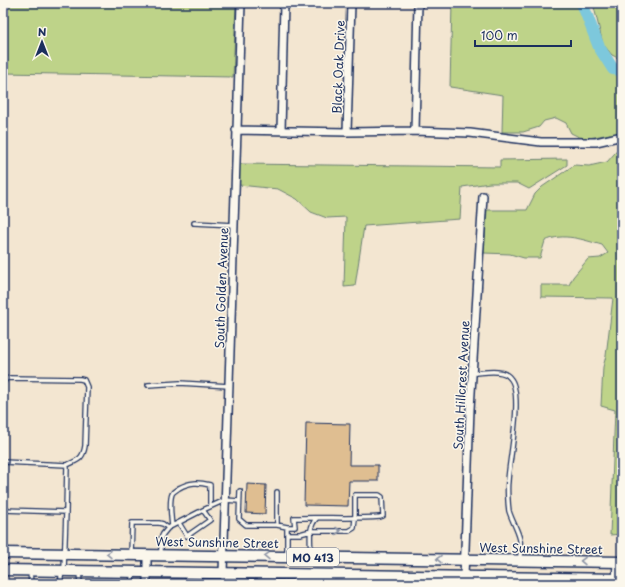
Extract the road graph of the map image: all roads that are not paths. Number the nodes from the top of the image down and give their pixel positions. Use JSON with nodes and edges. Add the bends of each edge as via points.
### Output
{"nodes":[{"id":1,"x":241,"y":3,"type":"edge"},
{"id":2,"x":284,"y":3,"type":"edge"},
{"id":3,"x":351,"y":3,"type":"edge"},
{"id":4,"x":418,"y":3,"type":"edge"},
{"id":5,"x":236,"y":130,"type":"junction"},
{"id":6,"x":281,"y":131,"type":"junction"},
{"id":7,"x":415,"y":131,"type":"junction"},
{"id":8,"x":347,"y":132,"type":"junction"},
{"id":9,"x":618,"y":137,"type":"dead end"},
{"id":10,"x":482,"y":196,"type":"dead end"},
{"id":11,"x":194,"y":223,"type":"dead end"},
{"id":12,"x":234,"y":225,"type":"junction"},
{"id":13,"x":472,"y":373,"type":"junction"},
{"id":14,"x":3,"y":384,"type":"edge"},
{"id":15,"x":148,"y":385,"type":"dead end"},
{"id":16,"x":229,"y":386,"type":"junction"},
{"id":17,"x":3,"y":462,"type":"edge"},
{"id":18,"x":67,"y":465,"type":"junction"},
{"id":19,"x":240,"y":491,"type":"dead end"},
{"id":20,"x":276,"y":492,"type":"dead end"},
{"id":21,"x":225,"y":500,"type":"junction"},
{"id":22,"x":240,"y":501,"type":"junction"},
{"id":23,"x":210,"y":506,"type":"junction"},
{"id":24,"x":3,"y":510,"type":"edge"},
{"id":25,"x":203,"y":510,"type":"junction"},
{"id":26,"x":66,"y":512,"type":"junction"},
{"id":27,"x":317,"y":518,"type":"junction"},
{"id":28,"x":355,"y":519,"type":"junction"},
{"id":29,"x":179,"y":523,"type":"junction"},
{"id":30,"x":276,"y":525,"type":"junction"},
{"id":31,"x":170,"y":527,"type":"junction"},
{"id":32,"x":287,"y":527,"type":"junction"},
{"id":33,"x":311,"y":531,"type":"junction"},
{"id":34,"x":287,"y":534,"type":"junction"},
{"id":35,"x":3,"y":552,"type":"edge"},
{"id":36,"x":64,"y":553,"type":"junction"},
{"id":37,"x":131,"y":555,"type":"junction"},
{"id":38,"x":147,"y":555,"type":"junction"},
{"id":39,"x":161,"y":555,"type":"junction"},
{"id":40,"x":224,"y":556,"type":"junction"},
{"id":41,"x":287,"y":556,"type":"junction"},
{"id":42,"x":311,"y":557,"type":"junction"},
{"id":43,"x":464,"y":560,"type":"junction"},
{"id":44,"x":520,"y":560,"type":"junction"},
{"id":45,"x":619,"y":562,"type":"edge"},
{"id":46,"x":3,"y":570,"type":"edge"},
{"id":47,"x":30,"y":570,"type":"junction"},
{"id":48,"x":63,"y":571,"type":"junction"},
{"id":49,"x":79,"y":571,"type":"junction"},
{"id":50,"x":133,"y":572,"type":"junction"},
{"id":51,"x":147,"y":572,"type":"junction"},
{"id":52,"x":223,"y":573,"type":"junction"},
{"id":53,"x":464,"y":577,"type":"junction"},
{"id":54,"x":509,"y":581,"type":"edge"},
{"id":55,"x":600,"y":581,"type":"edge"},
{"id":56,"x":618,"y":581,"type":"edge"},
{"id":57,"x":31,"y":584,"type":"edge"},
{"id":58,"x":61,"y":584,"type":"edge"},
{"id":59,"x":80,"y":584,"type":"edge"},
{"id":60,"x":131,"y":584,"type":"edge"},
{"id":61,"x":146,"y":584,"type":"edge"},
{"id":62,"x":223,"y":584,"type":"edge"}],
"edges":[{"from":1,"to":5,"type":"street","name":"South Golden Avenue"},
{"from":2,"to":6,"type":"street"},
{"from":3,"to":8,"type":"street","name":"Black Oak Drive"},
{"from":4,"to":7,"type":"street"},
{"from":5,"to":6,"type":"street"},
{"from":5,"to":12,"type":"street","name":"South Golden Avenue"},
{"from":6,"to":8,"type":"street"},
{"from":7,"to":8,"type":"street"},
{"from":7,"to":9,"type":"street","via":[[470,133],[541,142],[596,142]]},
{"from":10,"to":13,"type":"street","name":"South Hillcrest Avenue"},
{"from":11,"to":12,"type":"lane"},
{"from":12,"to":16,"type":"street","name":"South Golden Avenue"},
{"from":13,"to":43,"type":"street","name":"South Hillcrest Avenue"},
{"from":13,"to":44,"type":"lane","via":[[500,372],[511,378],[515,387],[516,408],[508,481],[509,511],[520,541]]},
{"from":14,"to":18,"type":"lane","via":[[9,378],[84,380],[87,387],[84,453],[80,459]]},
{"from":15,"to":16,"type":"lane","via":[[180,383]]},
{"from":16,"to":21,"type":"street","name":"South Golden Avenue"},
{"from":17,"to":18,"type":"lane"},
{"from":18,"to":26,"type":"lane"},
{"from":19,"to":22,"type":"lane"},
{"from":20,"to":30,"type":"lane"},
{"from":21,"to":22,"type":"lane"},
{"from":21,"to":23,"type":"lane"},
{"from":21,"to":40,"type":"street","name":"South Golden Avenue"},
{"from":22,"to":30,"type":"lane","via":[[239,519],[246,525]]},
{"from":23,"to":25,"type":"lane"},
{"from":23,"to":31,"type":"lane","via":[[210,485],[186,484],[172,494]]},
{"from":24,"to":26,"type":"lane"},
{"from":25,"to":29,"type":"lane"},
{"from":25,"to":29,"type":"lane","via":[[210,520],[193,529],[187,536]]},
{"from":26,"to":36,"type":"lane"},
{"from":27,"to":28,"type":"lane"},
{"from":27,"to":32,"type":"lane","via":[[294,518],[295,527]]},
{"from":27,"to":33,"type":"lane"},
{"from":28,"to":28,"type":"lane","via":[[355,495],[382,497],[383,516]]},
{"from":33,"to":28,"type":"lane","one_way":true,"via":[[350,531],[354,528]]},
{"from":29,"to":31,"type":"lane"},
{"from":30,"to":32,"type":"lane"},
{"from":31,"to":37,"type":"lane","via":[[159,523],[132,523]]},
{"from":31,"to":39,"type":"lane","via":[[161,538]]},
{"from":32,"to":34,"type":"lane"},
{"from":33,"to":34,"type":"lane"},
{"from":33,"to":42,"type":"lane"},
{"from":34,"to":41,"type":"lane"},
{"from":35,"to":36,"type":"main road","name":"West Sunshine Street","number":"MO 413"},
{"from":37,"to":36,"type":"main road","name":"West Sunshine Street","number":"MO 413","one_way":true},
{"from":36,"to":48,"type":"lane"},
{"from":37,"to":38,"type":"main road","name":"West Sunshine Street","number":"MO 413"},
{"from":38,"to":39,"type":"main road","name":"West Sunshine Street","number":"MO 413"},
{"from":38,"to":51,"type":"street"},
{"from":39,"to":40,"type":"main road","name":"West Sunshine Street","number":"MO 413"},
{"from":41,"to":40,"type":"main road","name":"West Sunshine Street","number":"MO 413","one_way":true},
{"from":40,"to":52,"type":"street","name":"South Golden Avenue"},
{"from":41,"to":42,"type":"main road","name":"West Sunshine Street","number":"MO 413"},
{"from":43,"to":42,"type":"main road","name":"West Sunshine Street","number":"MO 413","one_way":true},
{"from":43,"to":44,"type":"main road","name":"West Sunshine Street","number":"MO 413"},
{"from":43,"to":53,"type":"street","name":"South Hillcrest Avenue"},
{"from":45,"to":44,"type":"main road","name":"West Sunshine Street","number":"MO 413","one_way":true},
{"from":45,"to":56,"type":"street"},
{"from":46,"to":47,"type":"main road","number":"MO 413"},
{"from":47,"to":48,"type":"main road","number":"MO 413"},
{"from":47,"to":57,"type":"lane"},
{"from":48,"to":49,"type":"main road","number":"MO 413"},
{"from":48,"to":58,"type":"lane"},
{"from":49,"to":50,"type":"main road","number":"MO 413"},
{"from":49,"to":59,"type":"lane"},
{"from":50,"to":51,"type":"main road","number":"MO 413"},
{"from":50,"to":60,"type":"lane"},
{"from":51,"to":52,"type":"main road","number":"MO 413"},
{"from":51,"to":61,"type":"street"},
{"from":52,"to":53,"type":"main road","number":"MO 413"},
{"from":52,"to":62,"type":"lane"},
{"from":53,"to":54,"type":"main road","number":"MO 413"},
{"from":54,"to":55,"type":"main road","number":"MO 413"},
{"from":55,"to":56,"type":"main road","number":"MO 413"}]}
